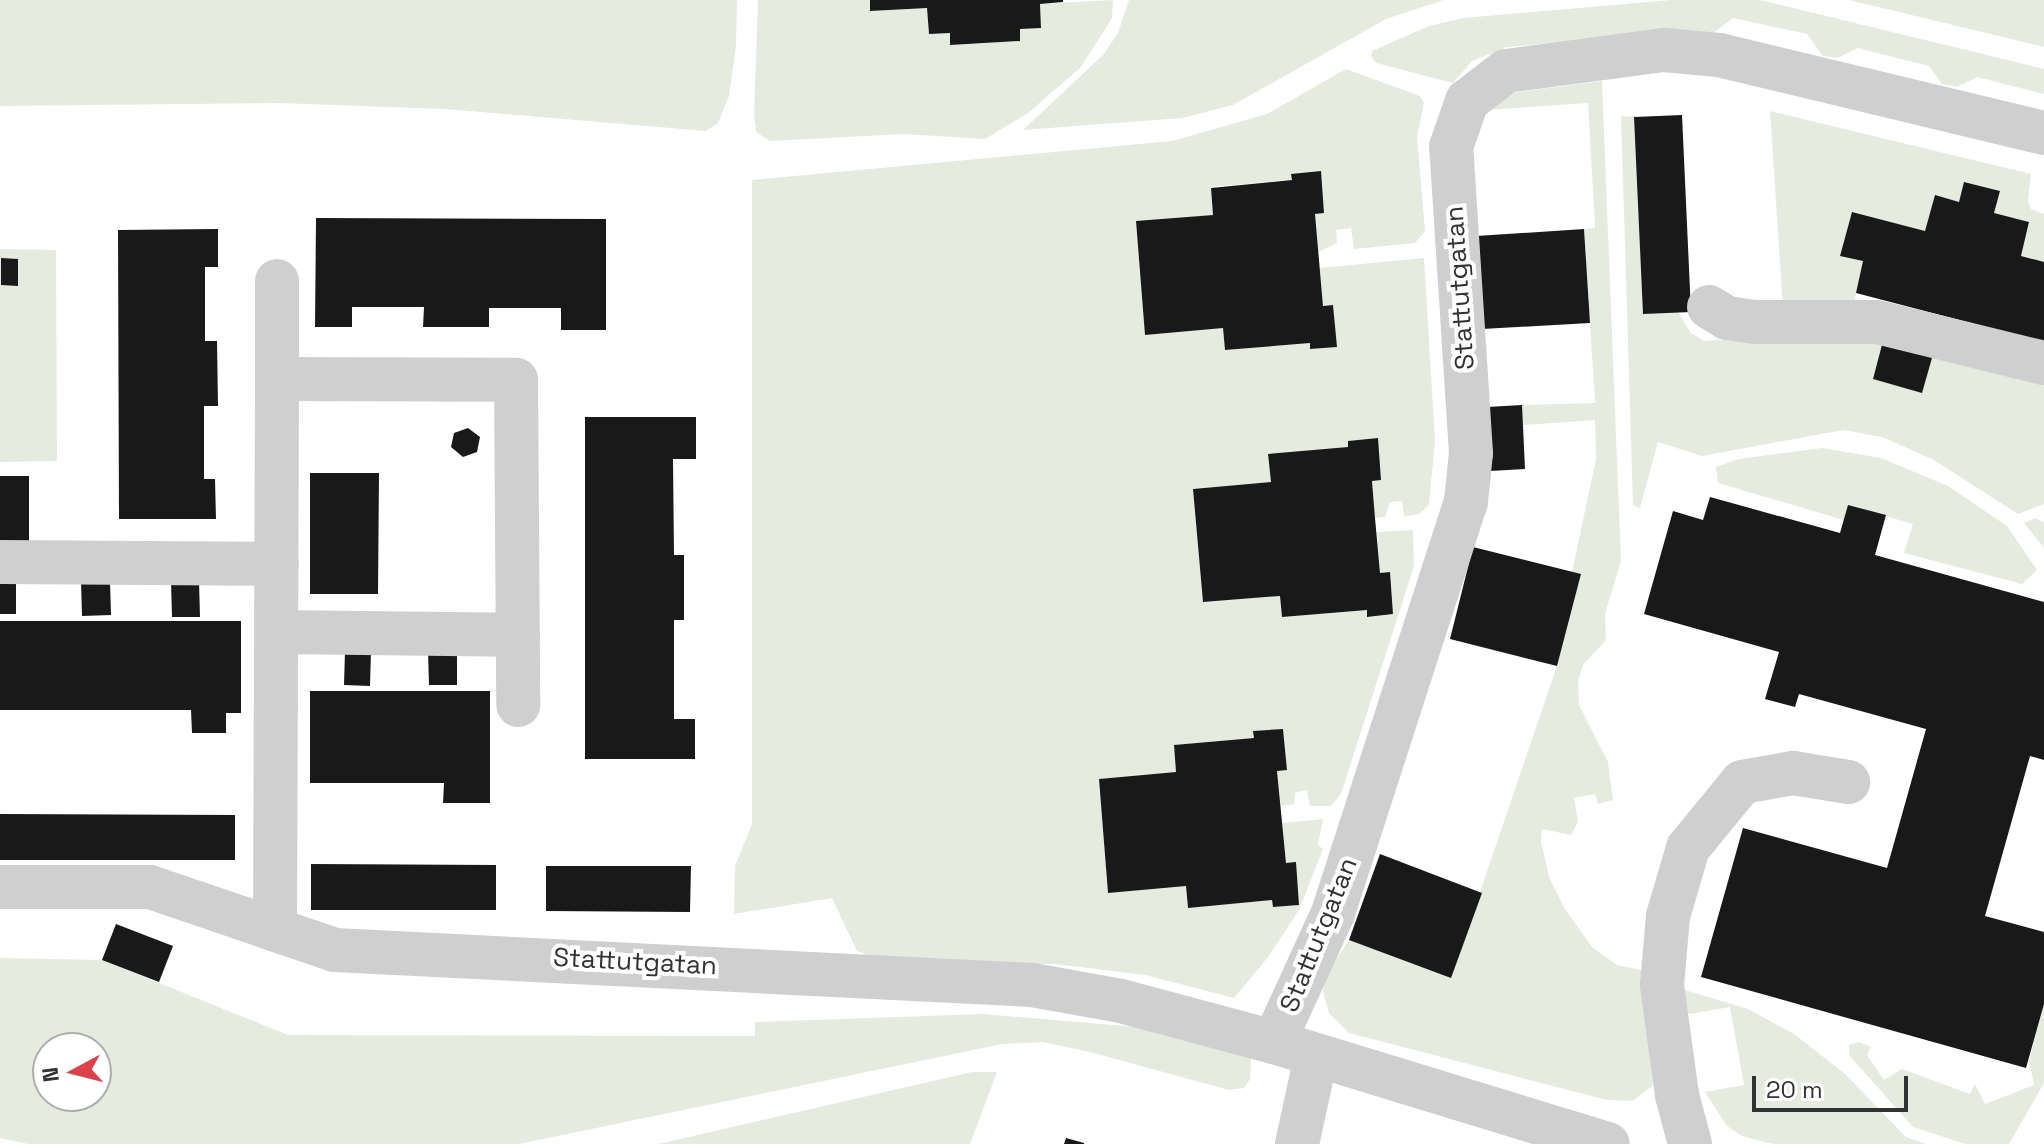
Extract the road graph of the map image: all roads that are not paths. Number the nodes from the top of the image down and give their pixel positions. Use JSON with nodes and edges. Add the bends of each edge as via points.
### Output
{"nodes":[{"id":1,"x":2044,"y":133,"type":"edge"},
{"id":2,"x":277,"y":281,"type":"dead end"},
{"id":3,"x":1709,"y":307,"type":"dead end"},
{"id":4,"x":2044,"y":363,"type":"edge"},
{"id":5,"x":277,"y":379,"type":"junction"},
{"id":6,"x":0,"y":562,"type":"edge"},
{"id":7,"x":277,"y":564,"type":"junction"},
{"id":8,"x":277,"y":632,"type":"junction"},
{"id":9,"x":518,"y":635,"type":"junction"},
{"id":10,"x":518,"y":705,"type":"dead end"},
{"id":11,"x":1848,"y":782,"type":"dead end"},
{"id":12,"x":0,"y":887,"type":"edge"},
{"id":13,"x":275,"y":930,"type":"junction"},
{"id":14,"x":1274,"y":1042,"type":"junction"},
{"id":15,"x":1316,"y":1057,"type":"junction"},
{"id":16,"x":1297,"y":1144,"type":"edge"},
{"id":17,"x":1608,"y":1144,"type":"edge"},
{"id":18,"x":1690,"y":1144,"type":"edge"}],
"edges":[{"from":1,"to":14,"type":"street","name":"Stattutgatan","via":[[1719,55],[1664,50],[1506,71],[1467,101],[1451,147],[1471,453],[1466,502],[1333,913]]},
{"from":2,"to":5,"type":"street"},
{"from":3,"to":4,"type":"street","via":[[1727,318],[1757,322],[1877,322]]},
{"from":5,"to":7,"type":"street"},
{"from":5,"to":9,"type":"street","via":[[516,380]]},
{"from":6,"to":7,"type":"street"},
{"from":7,"to":8,"type":"street"},
{"from":8,"to":9,"type":"street"},
{"from":8,"to":13,"type":"street"},
{"from":9,"to":10,"type":"street"},
{"from":11,"to":18,"type":"street","via":[[1793,773],[1742,782],[1688,848],[1668,916],[1662,985],[1677,1095]]},
{"from":12,"to":13,"type":"street","name":"Stattutgatan","via":[[150,887]]},
{"from":13,"to":14,"type":"street","name":"Stattutgatan","via":[[335,950],[1032,985],[1121,1001]]},
{"from":14,"to":15,"type":"street","name":"Stattutgatan"},
{"from":15,"to":16,"type":"street"},
{"from":15,"to":17,"type":"street","name":"Stattutgatan"}]}
